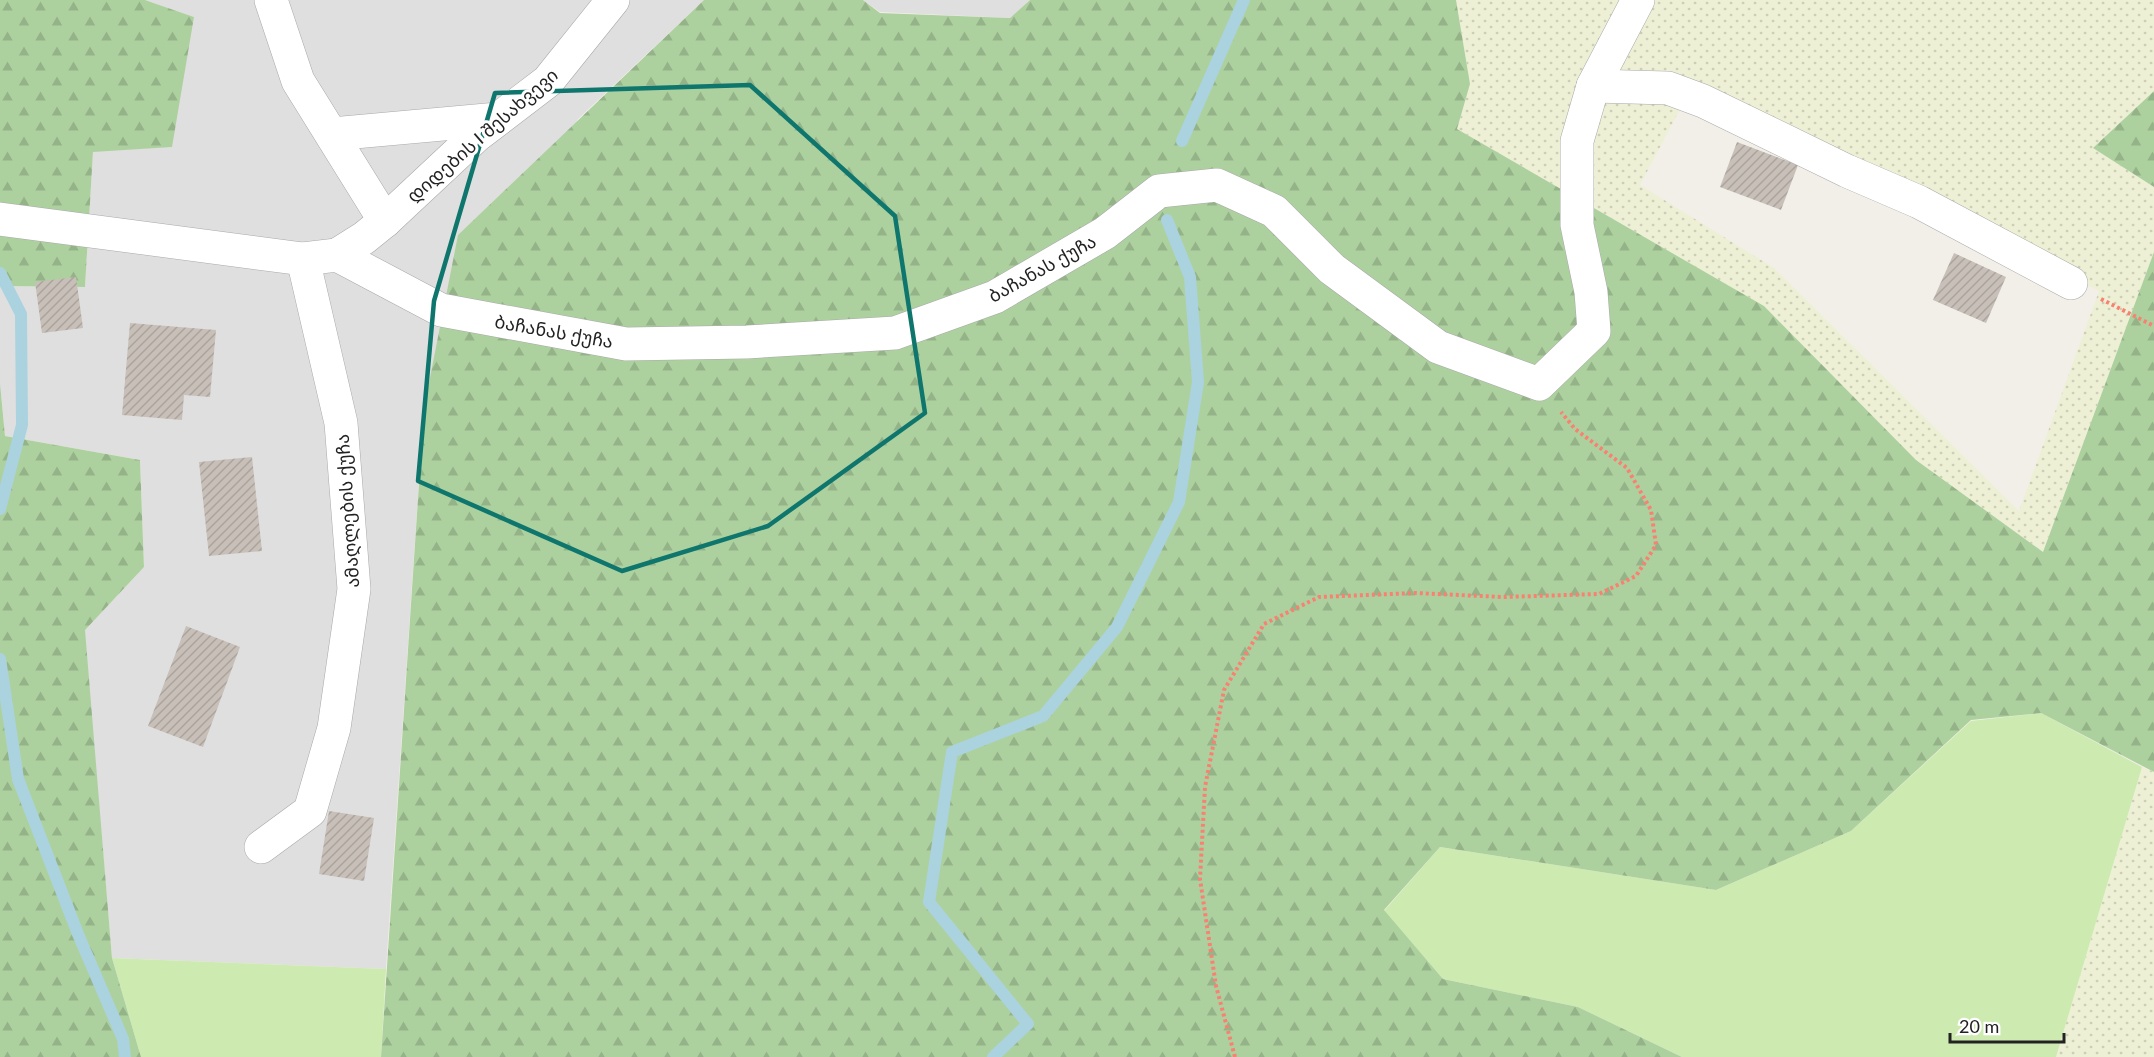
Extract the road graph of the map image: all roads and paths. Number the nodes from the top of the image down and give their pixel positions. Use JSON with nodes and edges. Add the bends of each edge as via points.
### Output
{"nodes":[{"id":1,"x":271,"y":0,"type":"edge"},
{"id":2,"x":613,"y":0,"type":"edge"},
{"id":3,"x":1638,"y":0,"type":"edge"},
{"id":4,"x":1593,"y":86,"type":"junction"},
{"id":5,"x":498,"y":119,"type":"junction"},
{"id":6,"x":332,"y":134,"type":"junction"},
{"id":7,"x":0,"y":219,"type":"edge"},
{"id":8,"x":385,"y":221,"type":"junction"},
{"id":9,"x":337,"y":255,"type":"junction"},
{"id":10,"x":303,"y":259,"type":"junction"},
{"id":11,"x":2071,"y":284,"type":"joint"},
{"id":12,"x":2154,"y":326,"type":"edge"},
{"id":13,"x":1539,"y":384,"type":"junction"},
{"id":14,"x":261,"y":847,"type":"dead end"},
{"id":15,"x":1235,"y":1057,"type":"edge"}],
"edges":[{"from":1,"to":6,"type":"street","via":[[298,81]]},
{"from":2,"to":5,"type":"street","name":"დიდების I შესახვევი","via":[[548,81]]},
{"from":3,"to":4,"type":"street"},
{"from":4,"to":11,"type":"street","via":[[1668,88],[1703,101],[1919,202]]},
{"from":4,"to":13,"type":"street","via":[[1577,141],[1577,225],[1591,292],[1594,331]]},
{"from":5,"to":6,"type":"street"},
{"from":5,"to":8,"type":"street","name":"დიდების I შესახვევი"},
{"from":6,"to":8,"type":"street"},
{"from":7,"to":10,"type":"street"},
{"from":8,"to":9,"type":"street","name":"დიდების I შესახვევი"},
{"from":9,"to":10,"type":"street"},
{"from":9,"to":13,"type":"street","name":"ბაჩანას ქუჩა","via":[[441,310],[626,344],[896,333],[995,297],[1105,233],[1159,191],[1217,185],[1274,211],[1332,269],[1438,347]]},
{"from":10,"to":14,"type":"street","name":"ამაღლების ქუჩა","via":[[341,423],[354,589],[334,728],[309,812]]},
{"from":11,"to":12,"type":"path"},
{"from":13,"to":15,"type":"path","via":[[1575,429],[1627,468],[1651,510],[1656,545],[1636,576],[1599,594],[1320,597],[1263,624],[1224,690],[1205,787],[1200,879],[1216,986]]}]}
